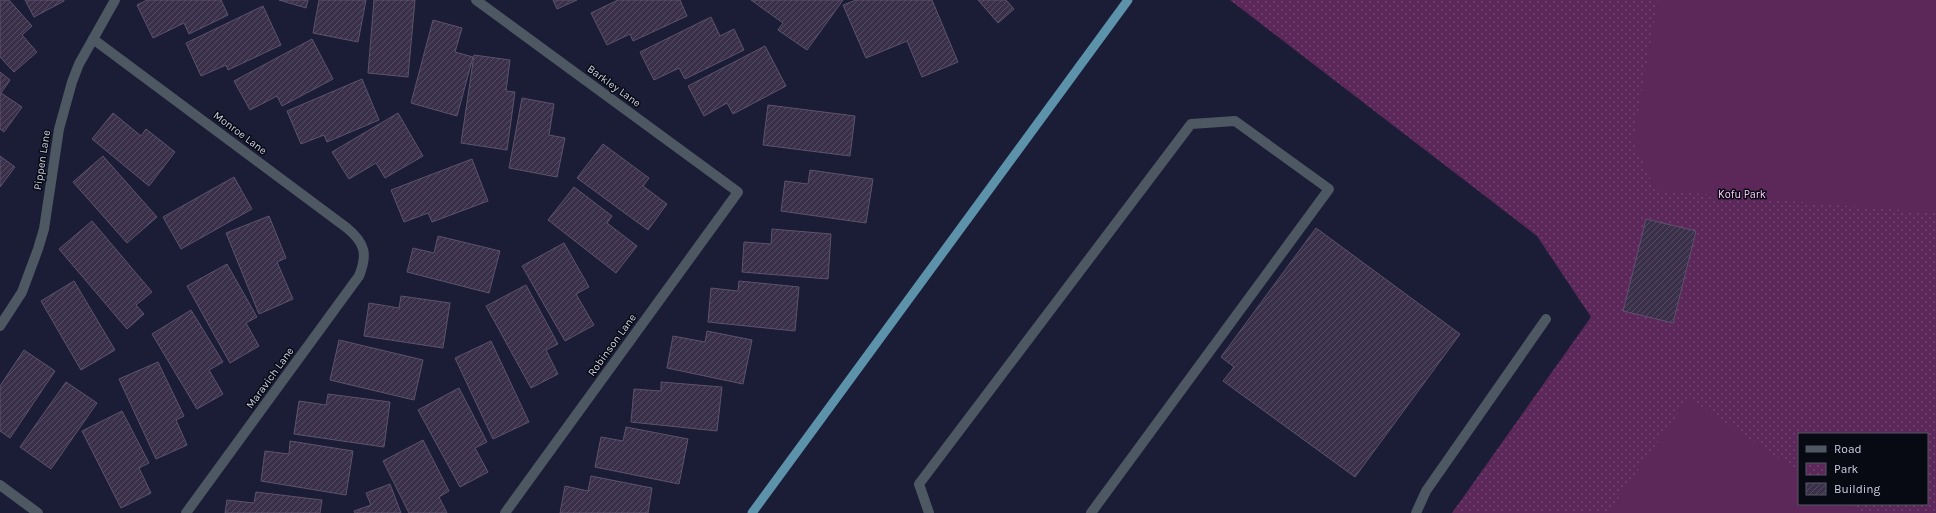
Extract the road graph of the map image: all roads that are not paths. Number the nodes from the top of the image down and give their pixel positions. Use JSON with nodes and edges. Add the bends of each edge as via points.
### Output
{"nodes":[{"id":1,"x":116,"y":0,"type":"edge"},
{"id":2,"x":476,"y":0,"type":"edge"},
{"id":3,"x":93,"y":39,"type":"junction"},
{"id":4,"x":738,"y":192,"type":"joint"},
{"id":5,"x":364,"y":254,"type":"joint"},
{"id":6,"x":1546,"y":319,"type":"dead end"},
{"id":7,"x":0,"y":326,"type":"edge"},
{"id":8,"x":0,"y":485,"type":"edge"},
{"id":9,"x":38,"y":513,"type":"edge"},
{"id":10,"x":186,"y":513,"type":"edge"},
{"id":11,"x":505,"y":513,"type":"edge"},
{"id":12,"x":929,"y":513,"type":"edge"},
{"id":13,"x":1091,"y":513,"type":"edge"},
{"id":14,"x":1416,"y":513,"type":"edge"}],
"edges":[{"from":1,"to":3,"type":"street","name":"Pippen Lane"},
{"from":2,"to":4,"type":"street","name":"Barkley Lane"},
{"from":3,"to":5,"type":"street","name":"Monroe Lane","via":[[347,228],[357,236]]},
{"from":3,"to":7,"type":"street","name":"Pippen Lane","via":[[79,64],[64,108],[44,229],[38,249],[22,292]]},
{"from":4,"to":11,"type":"street","name":"Robinson Lane"},
{"from":5,"to":10,"type":"street","name":"Maravich Lane","via":[[364,265],[352,287]]},
{"from":6,"to":14,"type":"street","via":[[1426,491]]},
{"from":8,"to":9,"type":"street"},
{"from":12,"to":13,"type":"street","via":[[919,484],[1191,124],[1235,121],[1329,189]]}]}
